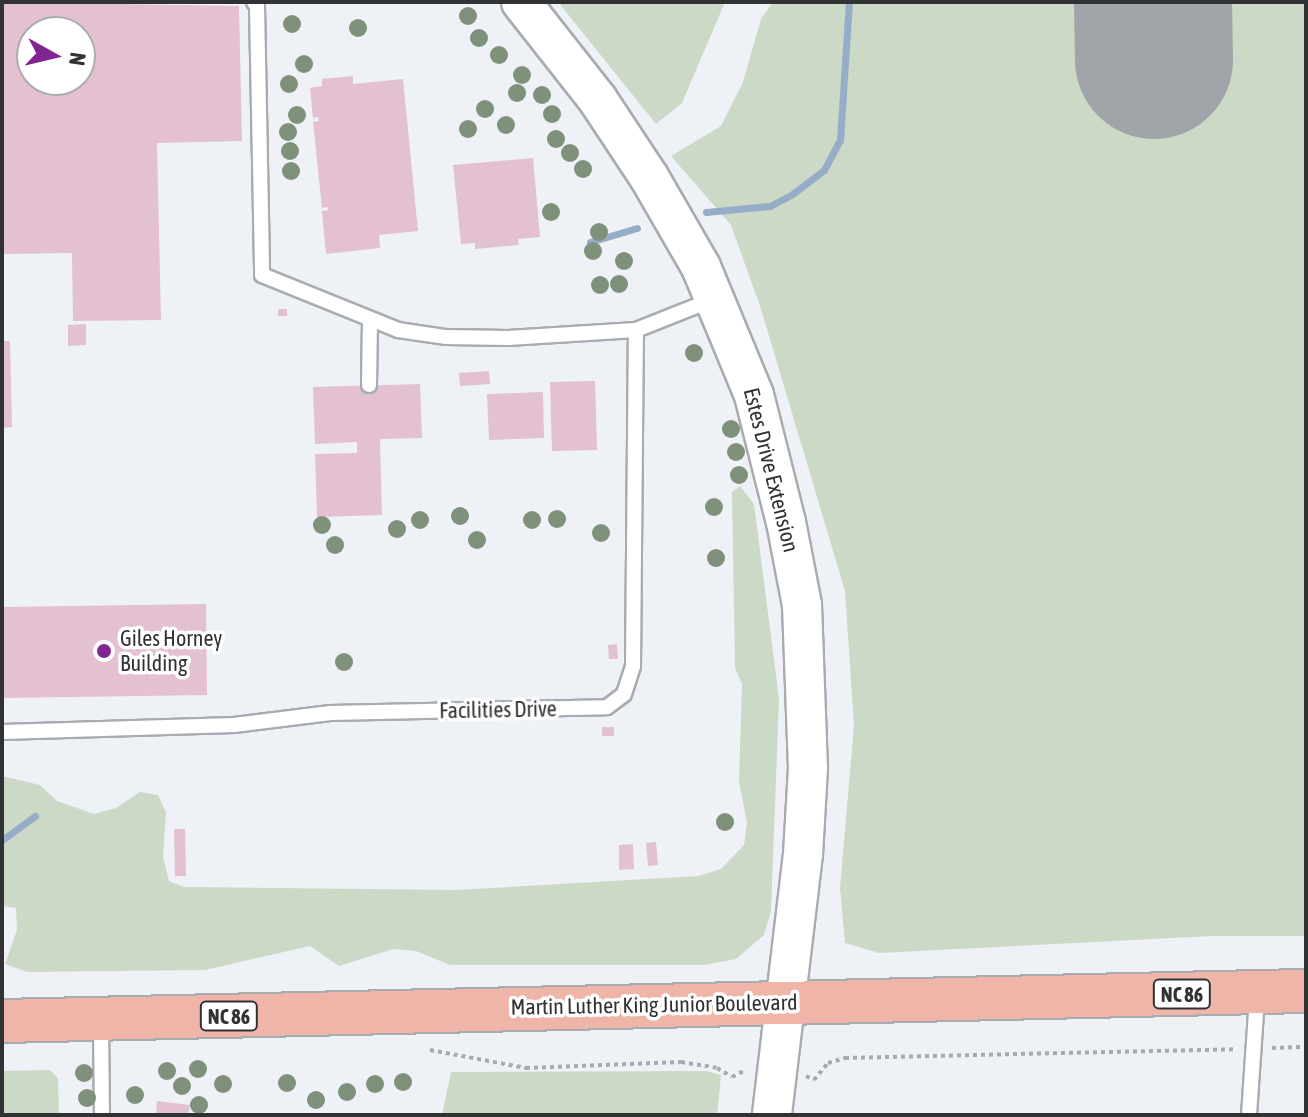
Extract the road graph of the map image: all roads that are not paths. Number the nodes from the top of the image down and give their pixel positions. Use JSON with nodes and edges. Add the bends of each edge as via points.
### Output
{"nodes":[{"id":1,"x":254,"y":2,"type":"edge"},
{"id":2,"x":521,"y":2,"type":"edge"},
{"id":3,"x":715,"y":299,"type":"junction"},
{"id":4,"x":370,"y":319,"type":"junction"},
{"id":5,"x":636,"y":330,"type":"junction"},
{"id":6,"x":369,"y":385,"type":"dead end"},
{"id":7,"x":2,"y":732,"type":"edge"},
{"id":8,"x":1306,"y":991,"type":"edge"},
{"id":9,"x":1257,"y":992,"type":"junction"},
{"id":10,"x":788,"y":1002,"type":"junction"},
{"id":11,"x":101,"y":1019,"type":"junction"},
{"id":12,"x":2,"y":1021,"type":"edge"},
{"id":13,"x":102,"y":1115,"type":"edge"},
{"id":14,"x":772,"y":1115,"type":"edge"},
{"id":15,"x":1249,"y":1115,"type":"edge"}],
"edges":[{"from":1,"to":4,"type":"lane","via":[[262,275]]},
{"from":2,"to":3,"type":"main road","name":"Estes Drive Extension","via":[[598,100],[649,177]]},
{"from":3,"to":5,"type":"lane"},
{"from":3,"to":10,"type":"main road","name":"Estes Drive Extension","via":[[757,406],[802,605],[808,768]]},
{"from":4,"to":5,"type":"lane","via":[[398,330],[446,337]]},
{"from":4,"to":6,"type":"lane"},
{"from":5,"to":7,"type":"lane","name":"Facilities Drive","via":[[633,666],[624,694],[607,707],[330,713],[234,725]]},
{"from":8,"to":9,"type":"main road","name":"Martin Luther King Junior Boulevard","number":"NC 86"},
{"from":9,"to":10,"type":"main road","name":"Martin Luther King Junior Boulevard","number":"NC 86"},
{"from":9,"to":15,"type":"lane"},
{"from":10,"to":11,"type":"main road","name":"Martin Luther King Junior Boulevard","number":"NC 86"},
{"from":10,"to":14,"type":"main road","name":"Estes Drive Extension"},
{"from":11,"to":12,"type":"main road","name":"Martin Luther King Junior Boulevard","number":"NC 86"},
{"from":11,"to":13,"type":"lane"}]}
